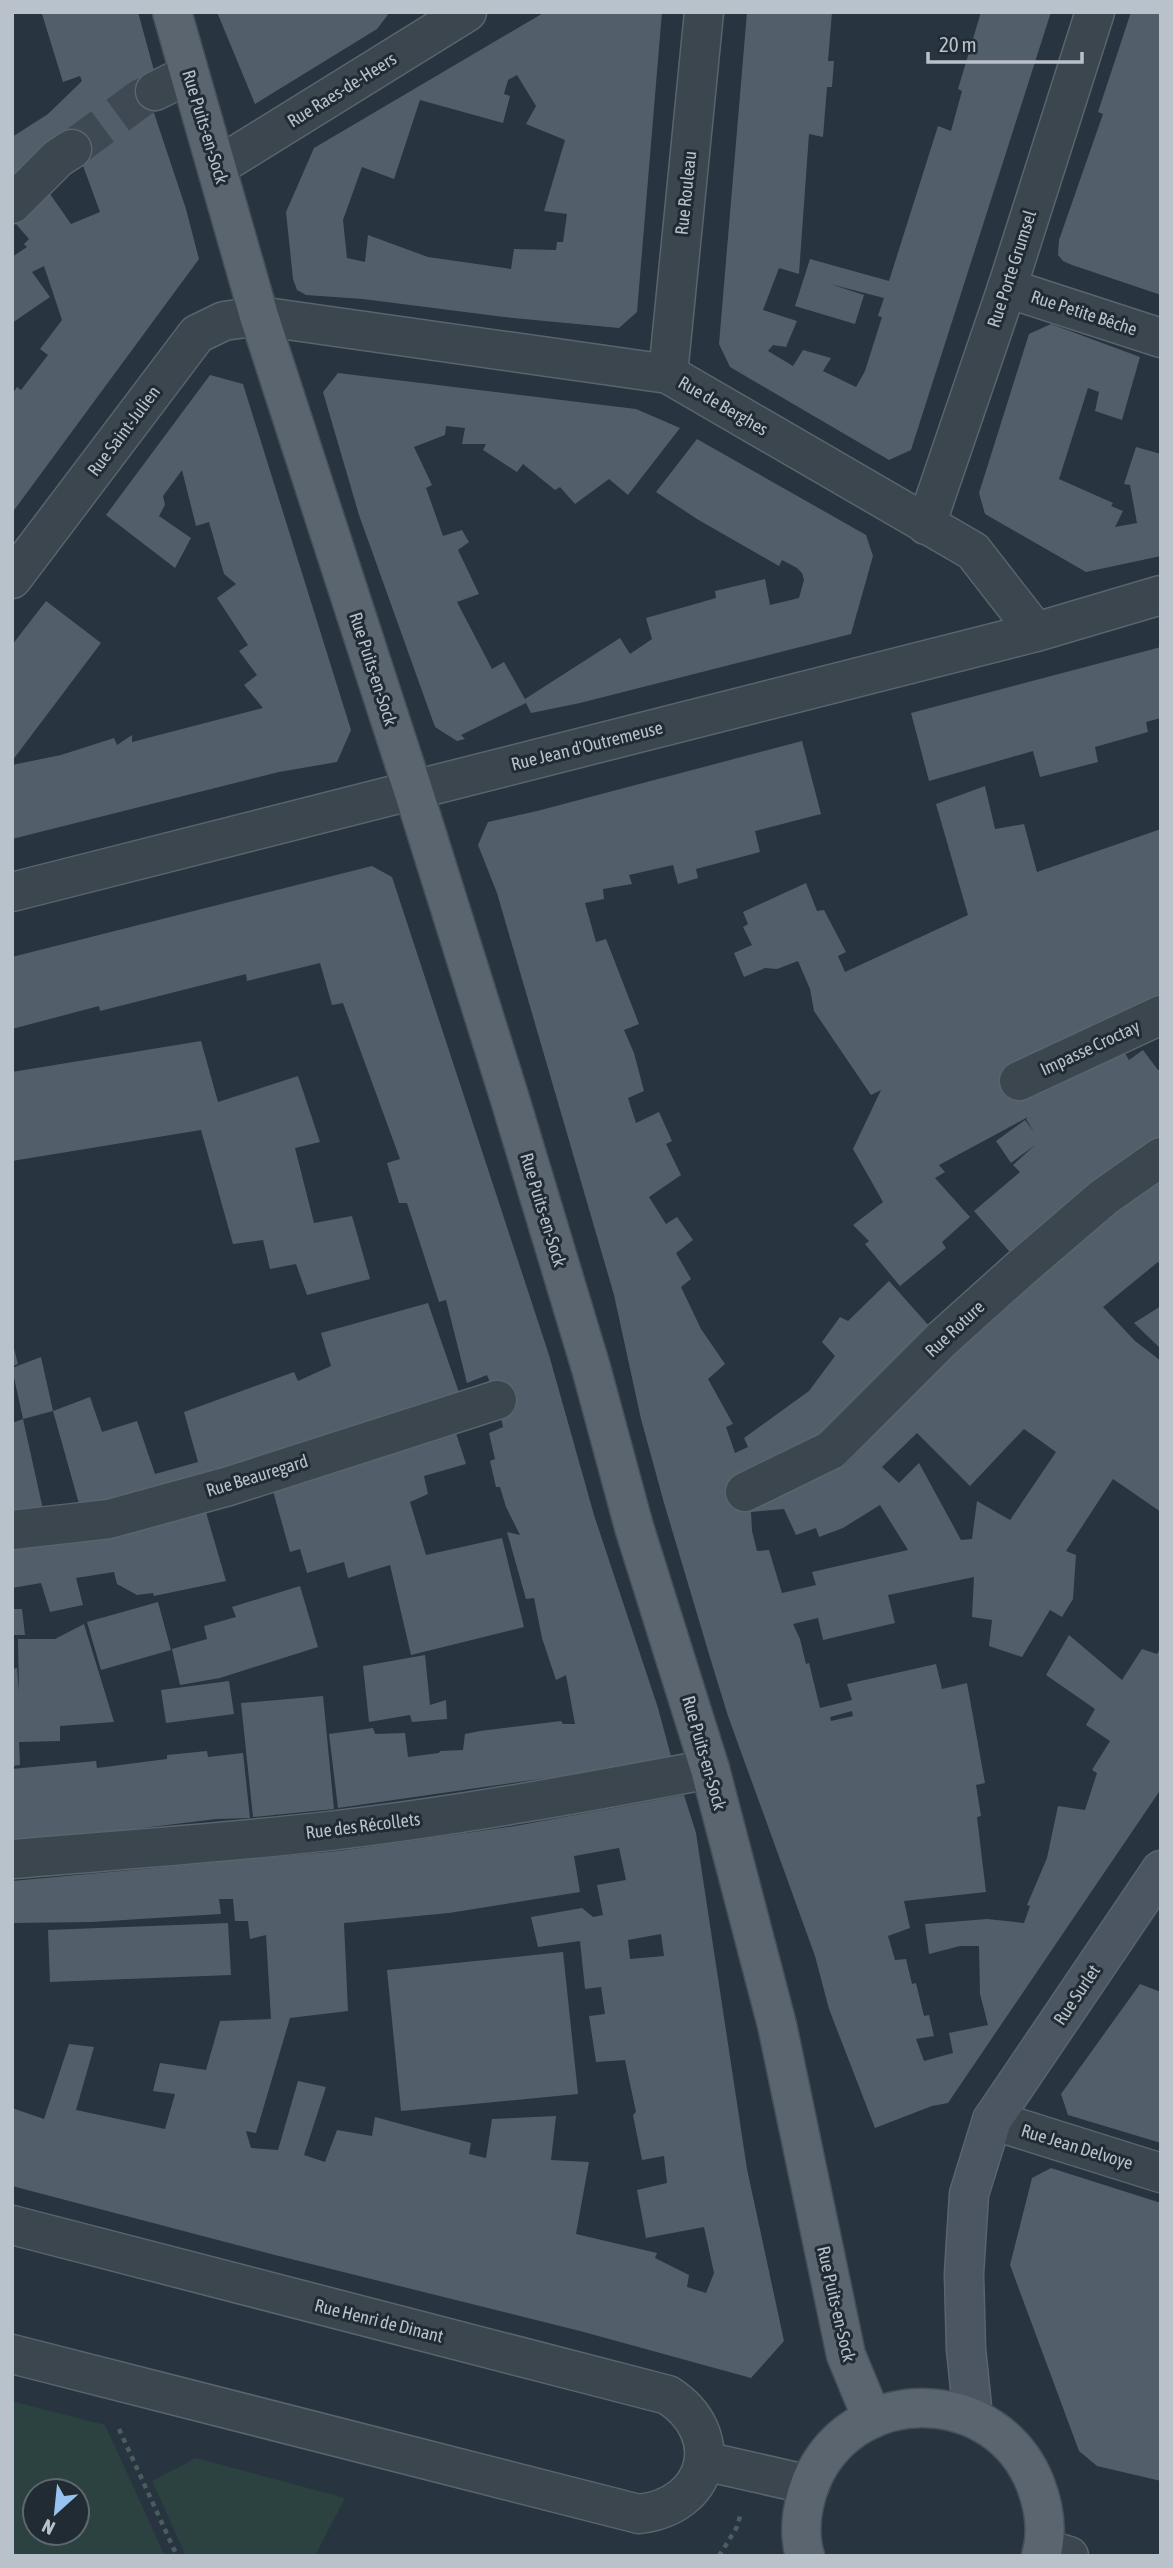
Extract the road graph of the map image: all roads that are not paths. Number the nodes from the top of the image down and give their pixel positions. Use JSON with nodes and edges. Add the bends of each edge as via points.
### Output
{"nodes":[{"id":1,"x":172,"y":12,"type":"edge"},
{"id":2,"x":467,"y":12,"type":"edge"},
{"id":3,"x":704,"y":12,"type":"edge"},
{"id":4,"x":1095,"y":12,"type":"edge"},
{"id":5,"x":189,"y":74,"type":"junction"},
{"id":6,"x":155,"y":91,"type":"tunnel mouth"},
{"id":7,"x":72,"y":149,"type":"tunnel mouth"},
{"id":8,"x":217,"y":167,"type":"junction"},
{"id":9,"x":12,"y":204,"type":"edge"},
{"id":10,"x":1007,"y":288,"type":"junction"},
{"id":11,"x":259,"y":316,"type":"junction"},
{"id":12,"x":1161,"y":338,"type":"edge"},
{"id":13,"x":668,"y":374,"type":"junction"},
{"id":14,"x":926,"y":525,"type":"junction"},
{"id":15,"x":12,"y":579,"type":"edge"},
{"id":16,"x":1161,"y":596,"type":"edge"},
{"id":17,"x":1036,"y":632,"type":"junction"},
{"id":18,"x":413,"y":790,"type":"junction"},
{"id":19,"x":12,"y":892,"type":"edge"},
{"id":20,"x":1161,"y":1015,"type":"edge"},
{"id":21,"x":1019,"y":1081,"type":"dead end"},
{"id":22,"x":1161,"y":1157,"type":"edge"},
{"id":23,"x":497,"y":1400,"type":"dead end"},
{"id":24,"x":745,"y":1492,"type":"dead end"},
{"id":25,"x":12,"y":1530,"type":"edge"},
{"id":26,"x":710,"y":1769,"type":"junction"},
{"id":27,"x":12,"y":1859,"type":"edge"},
{"id":28,"x":1161,"y":1870,"type":"edge"},
{"id":29,"x":992,"y":2120,"type":"junction"},
{"id":30,"x":1161,"y":2173,"type":"edge"},
{"id":31,"x":12,"y":2225,"type":"edge"},
{"id":32,"x":12,"y":2354,"type":"edge"},
{"id":33,"x":973,"y":2417,"type":"junction"},
{"id":34,"x":872,"y":2418,"type":"junction"},
{"id":35,"x":704,"y":2461,"type":"junction"},
{"id":36,"x":810,"y":2484,"type":"junction"},
{"id":37,"x":1051,"y":2553,"type":"edge"},
{"id":38,"x":805,"y":2556,"type":"edge"}],
"edges":[{"from":1,"to":5,"type":"main road","name":"Rue Puits-en-Sock"},
{"from":2,"to":8,"type":"street","name":"Rue Raes-de-Heers"},
{"from":3,"to":13,"type":"street","name":"Rue Rouleau"},
{"from":4,"to":10,"type":"street","name":"Rue Porte Grumsel"},
{"from":5,"to":6,"type":"street"},
{"from":5,"to":8,"type":"main road","name":"Rue Puits-en-Sock"},
{"from":7,"to":9,"type":"street"},
{"from":8,"to":11,"type":"main road","name":"Rue Puits-en-Sock"},
{"from":10,"to":12,"type":"street","name":"Rue Petite Bêche"},
{"from":10,"to":14,"type":"street","name":"Rue Porte Grumsel"},
{"from":11,"to":13,"type":"street","name":"Rue de Berghes"},
{"from":11,"to":15,"type":"street","name":"Rue Saint-Julien","via":[[224,321],[197,334]]},
{"from":11,"to":18,"type":"main road","name":"Rue Puits-en-Sock"},
{"from":13,"to":14,"type":"street","name":"Rue de Berghes"},
{"from":14,"to":17,"type":"street","name":"Rue de Berghes","via":[[973,551]]},
{"from":16,"to":17,"type":"street","name":"Rue Jean d'Outremeuse"},
{"from":17,"to":18,"type":"street","name":"Rue Jean d'Outremeuse"},
{"from":18,"to":19,"type":"street","name":"Rue Jean d'Outremeuse"},
{"from":18,"to":26,"type":"main road","name":"Rue Puits-en-Sock"},
{"from":20,"to":21,"type":"street","name":"Impasse Croctay"},
{"from":22,"to":24,"type":"street","name":"Rue Roture","via":[[1104,1196],[1020,1269],[831,1450]]},
{"from":23,"to":25,"type":"street","name":"Rue Beauregard","via":[[229,1486],[122,1515]]},
{"from":26,"to":27,"type":"street","name":"Rue des Récollets","via":[[552,1799],[326,1832]]},
{"from":26,"to":34,"type":"main road","name":"Rue Puits-en-Sock","via":[[777,2025],[846,2355]]},
{"from":28,"to":29,"type":"street","name":"Rue Surlet"},
{"from":29,"to":30,"type":"street","name":"Rue Jean Delvoye"},
{"from":29,"to":33,"type":"street","name":"Rue Surlet","via":[[969,2194],[966,2349]]},
{"from":31,"to":35,"type":"street","name":"Rue Henri de Dinant","via":[[668,2395],[696,2421]]},
{"from":32,"to":35,"type":"street","via":[[639,2514],[657,2512],[684,2497],[699,2478]]},
{"from":33,"to":34,"type":"main road","via":[[936,2407],[901,2409]]},
{"from":33,"to":37,"type":"main road","via":[[1017,2451],[1031,2473],[1041,2497]]},
{"from":34,"to":36,"type":"main road","via":[[845,2435],[823,2459]]},
{"from":35,"to":36,"type":"street"},
{"from":36,"to":38,"type":"main road","via":[[801,2527]]}]}
